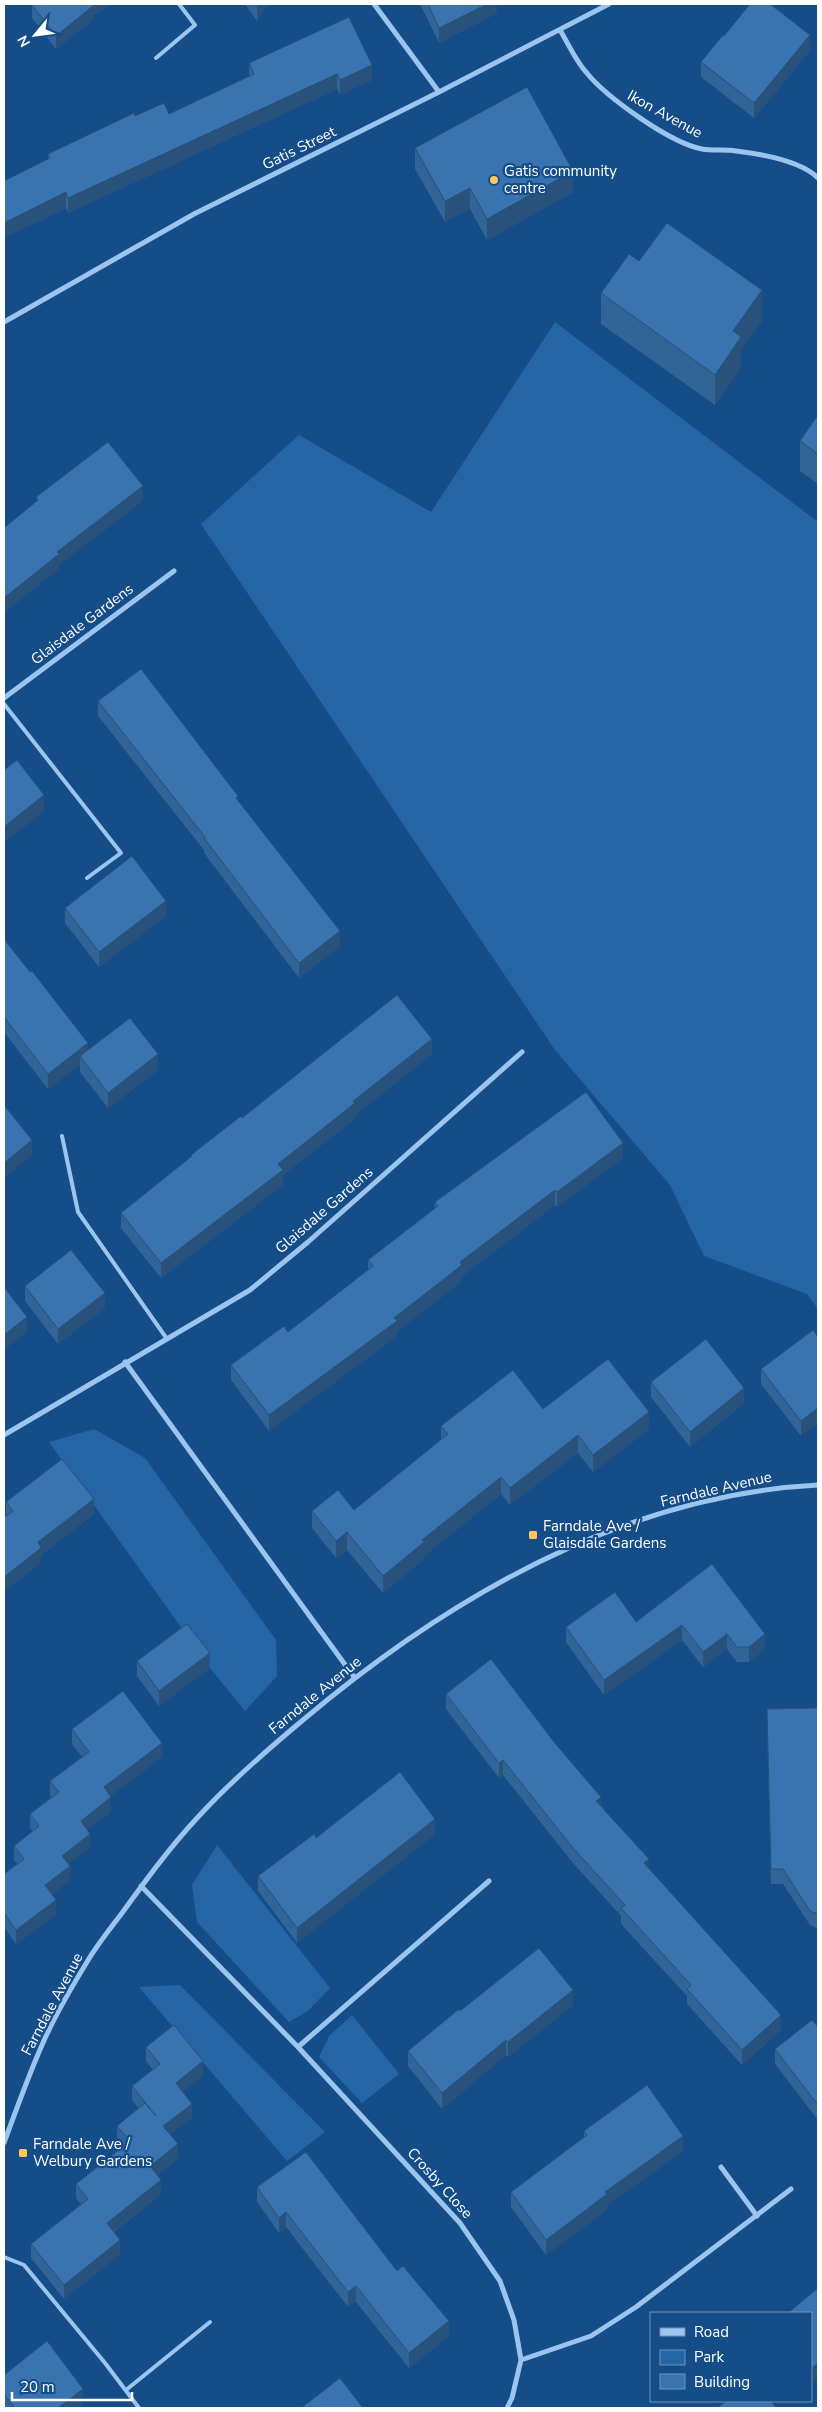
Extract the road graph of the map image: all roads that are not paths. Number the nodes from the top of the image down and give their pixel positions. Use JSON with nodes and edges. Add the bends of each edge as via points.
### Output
{"nodes":[{"id":1,"x":179,"y":4,"type":"edge"},
{"id":2,"x":374,"y":4,"type":"edge"},
{"id":3,"x":609,"y":4,"type":"edge"},
{"id":4,"x":560,"y":30,"type":"junction"},
{"id":5,"x":156,"y":58,"type":"dead end"},
{"id":6,"x":439,"y":92,"type":"junction"},
{"id":7,"x":818,"y":178,"type":"edge"},
{"id":8,"x":4,"y":322,"type":"edge"},
{"id":9,"x":174,"y":571,"type":"dead end"},
{"id":10,"x":4,"y":698,"type":"edge"},
{"id":11,"x":4,"y":704,"type":"edge"},
{"id":12,"x":88,"y":878,"type":"dead end"},
{"id":13,"x":522,"y":1052,"type":"dead end"},
{"id":14,"x":62,"y":1136,"type":"dead end"},
{"id":15,"x":167,"y":1339,"type":"junction"},
{"id":16,"x":125,"y":1362,"type":"junction"},
{"id":17,"x":4,"y":1435,"type":"edge"},
{"id":18,"x":818,"y":1485,"type":"edge"},
{"id":19,"x":354,"y":1677,"type":"junction"},
{"id":20,"x":489,"y":1881,"type":"dead end"},
{"id":21,"x":141,"y":1886,"type":"junction"},
{"id":22,"x":298,"y":2047,"type":"junction"},
{"id":23,"x":4,"y":2143,"type":"edge"},
{"id":24,"x":721,"y":2167,"type":"dead end"},
{"id":25,"x":791,"y":2189,"type":"dead end"},
{"id":26,"x":757,"y":2216,"type":"junction"},
{"id":27,"x":4,"y":2257,"type":"edge"},
{"id":28,"x":210,"y":2322,"type":"dead end"},
{"id":29,"x":521,"y":2360,"type":"junction"},
{"id":30,"x":126,"y":2390,"type":"junction"},
{"id":31,"x":139,"y":2408,"type":"edge"},
{"id":32,"x":507,"y":2408,"type":"edge"}],
"edges":[{"from":1,"to":5,"type":"lane","via":[[195,26]]},
{"from":2,"to":6,"type":"street"},
{"from":3,"to":4,"type":"street","name":"Gatis Street"},
{"from":4,"to":6,"type":"street","name":"Gatis Street"},
{"from":4,"to":7,"type":"street","name":"Ikon Avenue","via":[[584,71],[607,95],[644,120],[702,149],[736,150],[782,159]]},
{"from":6,"to":8,"type":"street","name":"Gatis Street","via":[[194,214]]},
{"from":9,"to":10,"type":"street","name":"Glaisdale Gardens"},
{"from":11,"to":12,"type":"lane","via":[[121,853]]},
{"from":13,"to":15,"type":"street","name":"Glaisdale Gardens","via":[[250,1290]]},
{"from":14,"to":15,"type":"lane","via":[[78,1212]]},
{"from":15,"to":16,"type":"street","name":"Glaisdale Gardens"},
{"from":16,"to":17,"type":"street","name":"Glaisdale Gardens"},
{"from":16,"to":19,"type":"street"},
{"from":18,"to":19,"type":"street","name":"Farndale Avenue","via":[[786,1487],[701,1502],[631,1523],[557,1553],[494,1585]]},
{"from":19,"to":21,"type":"street","name":"Farndale Avenue","via":[[268,1749],[198,1817]]},
{"from":20,"to":22,"type":"street"},
{"from":21,"to":22,"type":"street","name":"Crosby Close"},
{"from":21,"to":23,"type":"street","name":"Farndale Avenue","via":[[88,1961],[43,2042]]},
{"from":22,"to":29,"type":"street","name":"Crosby Close","via":[[460,2223],[500,2281],[514,2320]]},
{"from":24,"to":26,"type":"street"},
{"from":25,"to":26,"type":"street"},
{"from":26,"to":29,"type":"street","via":[[636,2307],[591,2336]]},
{"from":27,"to":30,"type":"lane","via":[[24,2265]]},
{"from":28,"to":30,"type":"lane"},
{"from":29,"to":32,"type":"street","name":"Crosby Close"},
{"from":30,"to":31,"type":"lane"}]}
